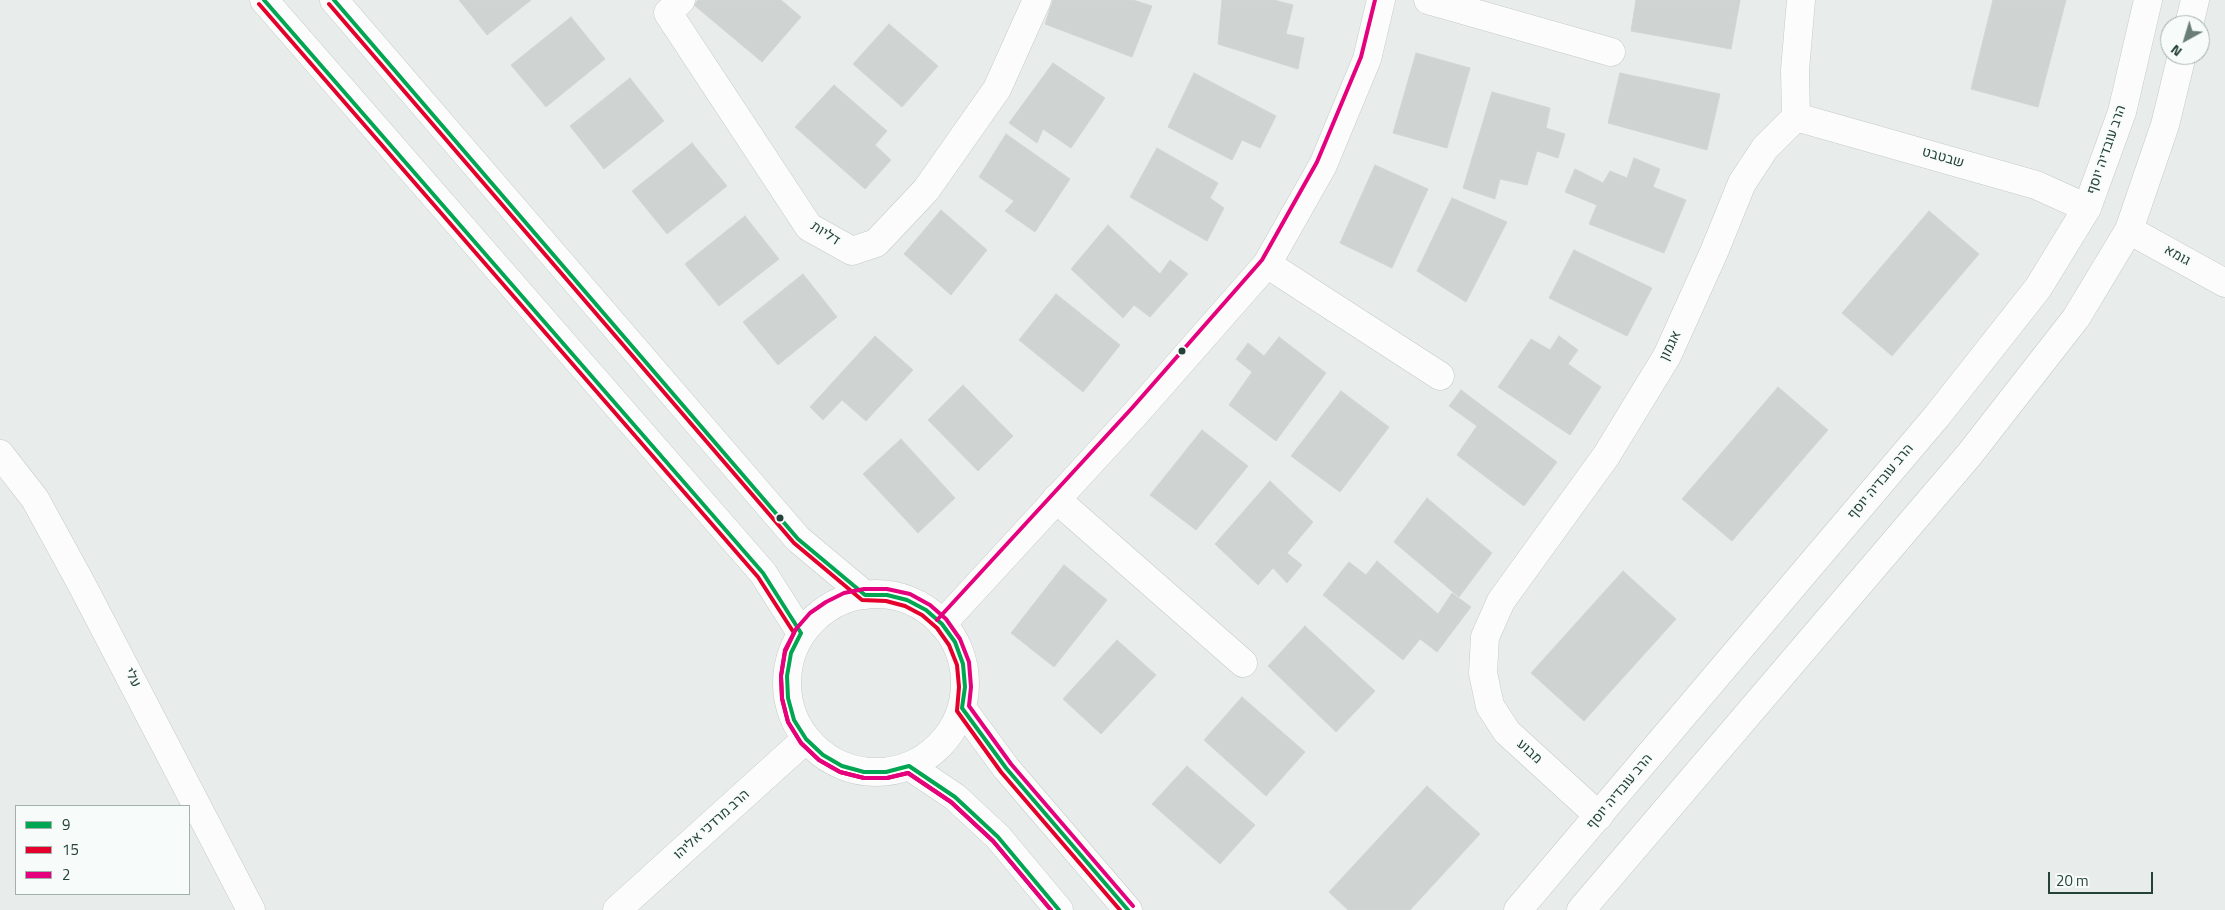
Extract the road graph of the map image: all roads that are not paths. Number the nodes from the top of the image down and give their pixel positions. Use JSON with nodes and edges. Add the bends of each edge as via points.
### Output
{"nodes":[{"id":1,"x":264,"y":0,"type":"edge"},
{"id":2,"x":334,"y":0,"type":"edge"},
{"id":3,"x":681,"y":0,"type":"edge"},
{"id":4,"x":1037,"y":0,"type":"edge"},
{"id":5,"x":1381,"y":0,"type":"edge"},
{"id":6,"x":1428,"y":0,"type":"edge"},
{"id":7,"x":1801,"y":0,"type":"edge"},
{"id":8,"x":2148,"y":0,"type":"edge"},
{"id":9,"x":2195,"y":0,"type":"edge"},
{"id":10,"x":2191,"y":15,"type":"edge"},
{"id":11,"x":1611,"y":52,"type":"dead end"},
{"id":12,"x":2180,"y":65,"type":"edge"},
{"id":13,"x":1796,"y":117,"type":"junction"},
{"id":14,"x":2087,"y":208,"type":"junction"},
{"id":15,"x":2129,"y":230,"type":"junction"},
{"id":16,"x":1267,"y":264,"type":"junction"},
{"id":17,"x":2225,"y":283,"type":"edge"},
{"id":18,"x":1440,"y":376,"type":"dead end"},
{"id":19,"x":0,"y":454,"type":"edge"},
{"id":20,"x":1056,"y":499,"type":"junction"},
{"id":21,"x":865,"y":594,"type":"junction"},
{"id":22,"x":942,"y":624,"type":"junction"},
{"id":23,"x":801,"y":633,"type":"junction"},
{"id":24,"x":1243,"y":664,"type":"dead end"},
{"id":25,"x":1483,"y":672,"type":"joint"},
{"id":26,"x":962,"y":708,"type":"junction"},
{"id":27,"x":806,"y":739,"type":"junction"},
{"id":28,"x":909,"y":766,"type":"junction"},
{"id":29,"x":1599,"y":816,"type":"junction"},
{"id":30,"x":251,"y":910,"type":"edge"},
{"id":31,"x":617,"y":910,"type":"edge"},
{"id":32,"x":1059,"y":910,"type":"edge"},
{"id":33,"x":1128,"y":910,"type":"edge"},
{"id":34,"x":1518,"y":910,"type":"edge"},
{"id":35,"x":1582,"y":910,"type":"edge"}],
"edges":[{"from":1,"to":23,"type":"street","via":[[763,573]]},
{"from":2,"to":21,"type":"street","via":[[798,539]]},
{"from":3,"to":4,"type":"street","name":"דליות","via":[[668,13],[810,227],[852,250],[876,243],[926,190],[996,90]]},
{"from":5,"to":16,"type":"street","via":[[1367,58],[1323,165]]},
{"from":6,"to":11,"type":"street"},
{"from":7,"to":13,"type":"street","via":[[1795,70]]},
{"from":8,"to":14,"type":"street","name":"הרב עובדיה יוסף","via":[[2122,112]]},
{"from":9,"to":10,"type":"street"},
{"from":12,"to":15,"type":"street","via":[[2165,125]]},
{"from":13,"to":14,"type":"street","name":"שבטבט","via":[[2036,185]]},
{"from":13,"to":25,"type":"street","name":"אגמון","via":[[1765,148],[1742,183],[1668,356],[1606,456],[1501,601],[1485,637]]},
{"from":14,"to":29,"type":"street","name":"הרב עובדיה יוסף","via":[[2038,288],[1937,416]]},
{"from":15,"to":17,"type":"street","name":"גומא"},
{"from":15,"to":35,"type":"street","via":[[2076,318],[1969,455]]},
{"from":16,"to":18,"type":"street"},
{"from":16,"to":20,"type":"street"},
{"from":19,"to":30,"type":"street","name":"עלי","via":[[35,499],[82,584]]},
{"from":20,"to":22,"type":"street"},
{"from":20,"to":24,"type":"street"},
{"from":21,"to":22,"type":"street","via":[[907,600]]},
{"from":21,"to":23,"type":"street","via":[[829,607]]},
{"from":22,"to":26,"type":"street","via":[[955,642],[963,664]]},
{"from":23,"to":27,"type":"street","via":[[791,653],[787,691],[794,720]]},
{"from":25,"to":29,"type":"street","name":"מבוע","via":[[1490,706],[1507,732]]},
{"from":26,"to":28,"type":"street","via":[[942,744]]},
{"from":26,"to":33,"type":"street","via":[[1006,768]]},
{"from":27,"to":28,"type":"street","via":[[822,755],[842,766],[864,772]]},
{"from":27,"to":31,"type":"street","name":"הרב מרדכי אליהו"},
{"from":28,"to":32,"type":"street","via":[[955,797],[998,836]]},
{"from":29,"to":34,"type":"street","name":"הרב עובדיה יוסף"}]}
